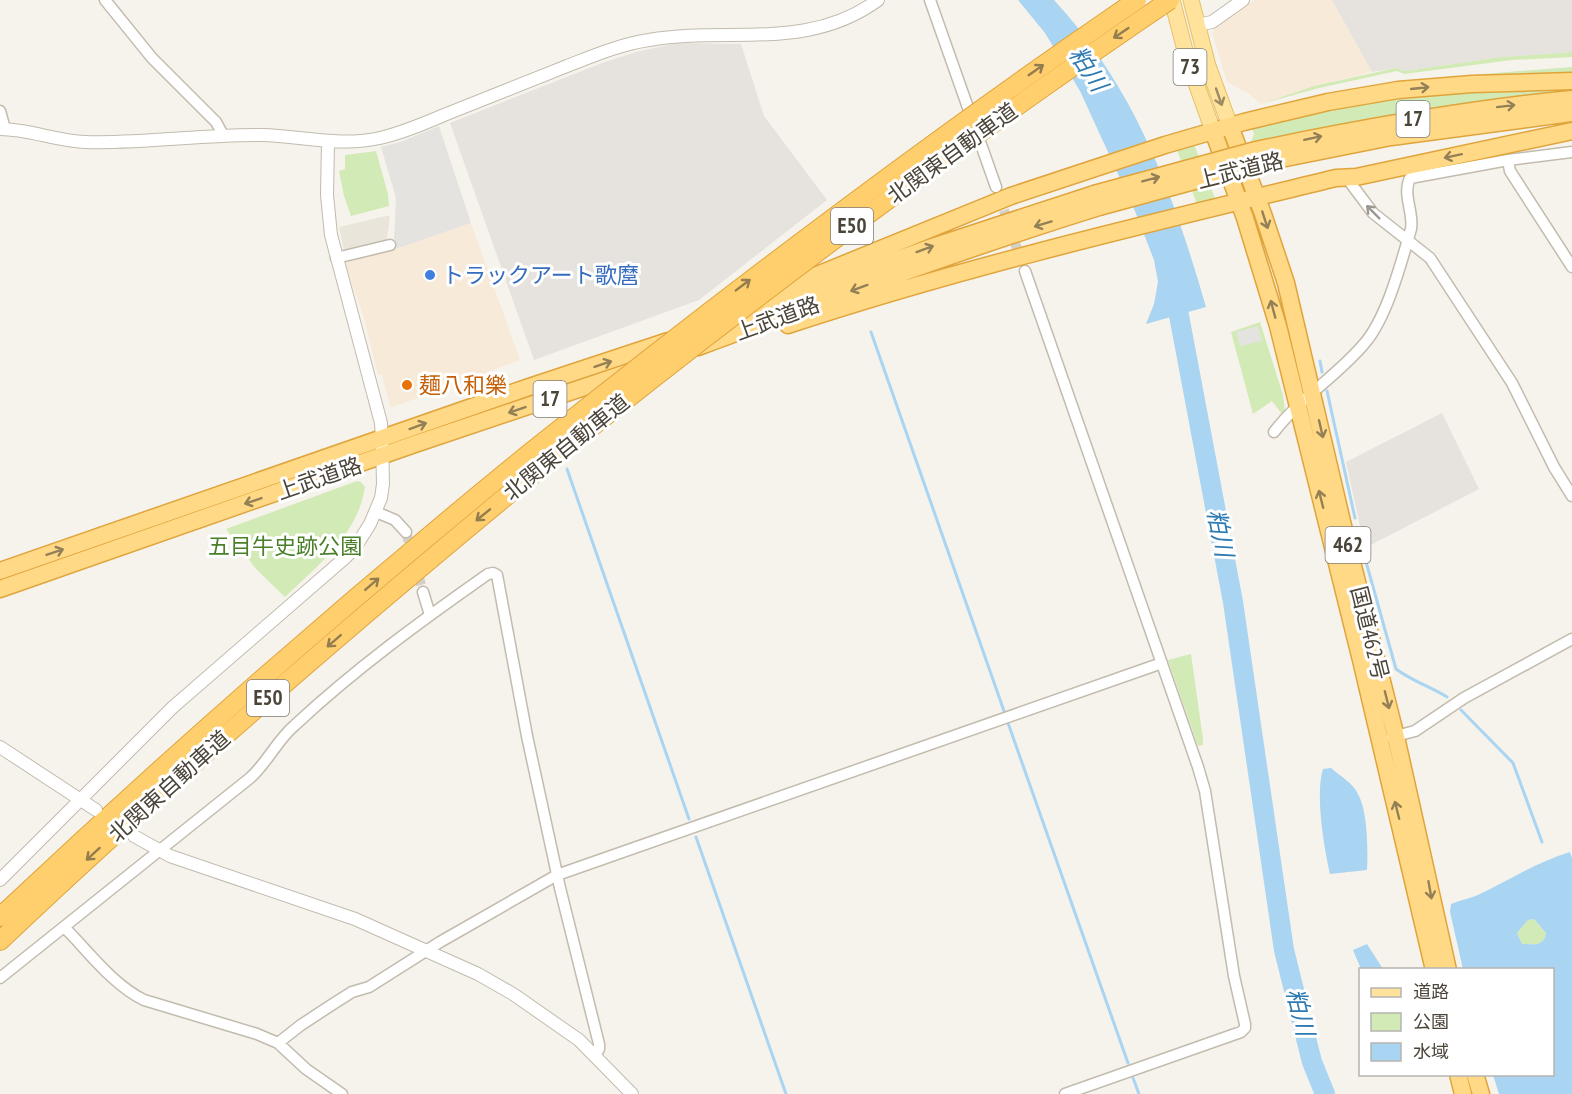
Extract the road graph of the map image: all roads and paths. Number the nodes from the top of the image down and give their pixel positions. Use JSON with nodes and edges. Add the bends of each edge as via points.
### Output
{"nodes":[{"id":1,"x":105,"y":0,"type":"edge"},
{"id":2,"x":878,"y":0,"type":"edge"},
{"id":3,"x":930,"y":0,"type":"edge"},
{"id":4,"x":1137,"y":0,"type":"edge"},
{"id":5,"x":1171,"y":0,"type":"edge"},
{"id":6,"x":1191,"y":0,"type":"edge"},
{"id":7,"x":1243,"y":0,"type":"edge"},
{"id":8,"x":1197,"y":25,"type":"junction"},
{"id":9,"x":1572,"y":81,"type":"edge"},
{"id":10,"x":1572,"y":99,"type":"edge"},
{"id":11,"x":0,"y":111,"type":"edge"},
{"id":12,"x":1572,"y":113,"type":"edge"},
{"id":13,"x":1230,"y":126,"type":"junction"},
{"id":14,"x":3,"y":129,"type":"edge"},
{"id":15,"x":1213,"y":131,"type":"junction"},
{"id":16,"x":1572,"y":131,"type":"edge"},
{"id":17,"x":223,"y":135,"type":"junction"},
{"id":18,"x":328,"y":142,"type":"junction"},
{"id":19,"x":1572,"y":152,"type":"edge"},
{"id":20,"x":1258,"y":156,"type":"junction"},
{"id":21,"x":1508,"y":160,"type":"junction"},
{"id":22,"x":1346,"y":177,"type":"junction"},
{"id":23,"x":996,"y":187,"type":"tunnel mouth"},
{"id":24,"x":1257,"y":197,"type":"junction"},
{"id":25,"x":1097,"y":201,"type":"junction"},
{"id":26,"x":1239,"y":201,"type":"junction"},
{"id":27,"x":1408,"y":240,"type":"junction"},
{"id":28,"x":390,"y":244,"type":"dead end"},
{"id":29,"x":336,"y":258,"type":"junction"},
{"id":30,"x":1572,"y":267,"type":"edge"},
{"id":31,"x":1025,"y":271,"type":"tunnel mouth"},
{"id":32,"x":689,"y":333,"type":"junction"},
{"id":33,"x":620,"y":375,"type":"junction"},
{"id":34,"x":1312,"y":392,"type":"junction"},
{"id":35,"x":1298,"y":407,"type":"junction"},
{"id":36,"x":1274,"y":432,"type":"dead end"},
{"id":37,"x":382,"y":439,"type":"junction"},
{"id":38,"x":381,"y":457,"type":"junction"},
{"id":39,"x":538,"y":458,"type":"junction"},
{"id":40,"x":1572,"y":496,"type":"edge"},
{"id":41,"x":376,"y":512,"type":"junction"},
{"id":42,"x":406,"y":532,"type":"tunnel mouth"},
{"id":43,"x":0,"y":571,"type":"edge"},
{"id":44,"x":0,"y":589,"type":"edge"},
{"id":45,"x":423,"y":592,"type":"tunnel mouth"},
{"id":46,"x":430,"y":615,"type":"junction"},
{"id":47,"x":1572,"y":639,"type":"edge"},
{"id":48,"x":1162,"y":663,"type":"junction"},
{"id":49,"x":1388,"y":738,"type":"junction"},
{"id":50,"x":0,"y":747,"type":"edge"},
{"id":51,"x":79,"y":799,"type":"junction"},
{"id":52,"x":96,"y":810,"type":"dead end"},
{"id":53,"x":134,"y":837,"type":"dead end"},
{"id":54,"x":159,"y":851,"type":"junction"},
{"id":55,"x":557,"y":875,"type":"junction"},
{"id":56,"x":0,"y":880,"type":"edge"},
{"id":57,"x":0,"y":917,"type":"edge"},
{"id":58,"x":65,"y":928,"type":"junction"},
{"id":59,"x":0,"y":941,"type":"edge"},
{"id":60,"x":429,"y":951,"type":"junction"},
{"id":61,"x":1434,"y":968,"type":"edge"},
{"id":62,"x":1448,"y":968,"type":"edge"},
{"id":63,"x":0,"y":978,"type":"edge"},
{"id":64,"x":278,"y":1043,"type":"junction"},
{"id":65,"x":595,"y":1056,"type":"junction"},
{"id":66,"x":1458,"y":1076,"type":"edge"},
{"id":67,"x":1476,"y":1076,"type":"edge"},
{"id":68,"x":342,"y":1094,"type":"edge"},
{"id":69,"x":632,"y":1094,"type":"edge"},
{"id":70,"x":1065,"y":1094,"type":"edge"},
{"id":71,"x":1463,"y":1094,"type":"edge"},
{"id":72,"x":1481,"y":1094,"type":"edge"}],
"edges":[{"from":1,"to":17,"type":"street","via":[[152,58],[216,122]]},
{"from":2,"to":18,"type":"street","via":[[842,21],[817,29],[771,35],[687,36],[625,46],[393,135]]},
{"from":3,"to":23,"type":"street"},
{"from":39,"to":4,"type":"highway","name":"北関東自動車道","number":"E50","one_way":true,"bridge":true,"via":[[810,234]]},
{"from":5,"to":15,"type":"main road","number":"73"},
{"from":5,"to":39,"type":"highway","name":"北関東自動車道","number":"E50","one_way":true,"bridge":true,"via":[[870,212]]},
{"from":6,"to":8,"type":"main road","number":"73"},
{"from":7,"to":8,"type":"street","via":[[1212,22]]},
{"from":8,"to":13,"type":"main road","number":"73","one_way":true},
{"from":13,"to":9,"type":"highway","one_way":true,"via":[[1389,91]]},
{"from":20,"to":10,"type":"highway","name":"上武道路","number":"17","one_way":true,"via":[[1408,120]]},
{"from":11,"to":14,"type":"street"},
{"from":12,"to":20,"type":"highway","name":"上武道路","number":"17"},
{"from":13,"to":15,"type":"highway"},
{"from":13,"to":24,"type":"highway","name":"国道462号","number":"462"},
{"from":14,"to":17,"type":"street","via":[[81,142],[167,141]]},
{"from":15,"to":26,"type":"highway","name":"国道462号","number":"462"},
{"from":15,"to":32,"type":"highway","via":[[1011,196],[735,308]]},
{"from":16,"to":22,"type":"highway","one_way":true},
{"from":17,"to":18,"type":"street"},
{"from":18,"to":29,"type":"street","via":[[327,195]]},
{"from":19,"to":21,"type":"street"},
{"from":20,"to":25,"type":"highway","name":"上武道路","number":"17","bridge":true},
{"from":21,"to":27,"type":"street","via":[[1410,178],[1407,192],[1412,224]]},
{"from":21,"to":30,"type":"street","via":[[1510,171]]},
{"from":22,"to":24,"type":"highway"},
{"from":27,"to":22,"type":"street","one_way":true,"via":[[1373,213]]},
{"from":24,"to":26,"type":"highway"},
{"from":24,"to":34,"type":"highway","name":"国道462号","number":"462","one_way":true,"via":[[1286,283]]},
{"from":32,"to":25,"type":"highway","name":"上武道路","number":"17","one_way":true,"via":[[932,247]]},
{"from":25,"to":33,"type":"highway","name":"上武道路","number":"17","one_way":true},
{"from":26,"to":33,"type":"highway","via":[[1034,252],[856,303],[704,354]]},
{"from":35,"to":26,"type":"highway","name":"国道462号","number":"462","one_way":true,"via":[[1268,290]]},
{"from":27,"to":34,"type":"street","via":[[1375,328],[1353,356]]},
{"from":27,"to":40,"type":"street","via":[[1430,258],[1512,383]]},
{"from":28,"to":29,"type":"street"},
{"from":29,"to":37,"type":"street"},
{"from":31,"to":48,"type":"street"},
{"from":37,"to":32,"type":"highway","name":"上武道路","number":"17","one_way":true},
{"from":33,"to":38,"type":"highway","name":"上武道路","number":"17","one_way":true},
{"from":34,"to":35,"type":"street"},
{"from":34,"to":49,"type":"highway","name":"国道462号","number":"462","one_way":true},
{"from":35,"to":36,"type":"street"},
{"from":49,"to":35,"type":"highway","name":"国道462号","number":"462","one_way":true},
{"from":37,"to":38,"type":"street"},
{"from":43,"to":37,"type":"highway","name":"上武道路","number":"17","one_way":true},
{"from":38,"to":41,"type":"street","via":[[383,484]]},
{"from":38,"to":44,"type":"highway","name":"上武道路","number":"17","one_way":true},
{"from":57,"to":39,"type":"highway","name":"北関東自動車道","number":"E50","one_way":true,"via":[[182,748],[417,545]]},
{"from":39,"to":59,"type":"highway","name":"北関東自動車道","number":"E50","one_way":true,"via":[[426,562],[194,761]]},
{"from":41,"to":42,"type":"street","via":[[396,520]]},
{"from":41,"to":51,"type":"street","via":[[346,557],[173,707]]},
{"from":45,"to":46,"type":"street"},
{"from":46,"to":54,"type":"street","via":[[293,726],[258,771]]},
{"from":46,"to":55,"type":"street","via":[[488,573],[497,575]]},
{"from":47,"to":49,"type":"street","via":[[1464,698],[1415,731]]},
{"from":48,"to":55,"type":"street"},
{"from":48,"to":70,"type":"street","via":[[1205,791],[1245,1028]]},
{"from":61,"to":49,"type":"highway","name":"国道462号","number":"462","one_way":true},
{"from":49,"to":62,"type":"highway","name":"国道462号","number":"462","one_way":true},
{"from":50,"to":51,"type":"street"},
{"from":51,"to":52,"type":"street"},
{"from":51,"to":56,"type":"street"},
{"from":53,"to":54,"type":"street"},
{"from":54,"to":58,"type":"street"},
{"from":54,"to":60,"type":"street","via":[[323,906]]},
{"from":55,"to":60,"type":"street"},
{"from":55,"to":65,"type":"street","via":[[599,1044]]},
{"from":58,"to":63,"type":"street"},
{"from":58,"to":64,"type":"street","via":[[113,976],[144,1000]]},
{"from":60,"to":64,"type":"street","via":[[369,987],[352,992]]},
{"from":60,"to":65,"type":"street","via":[[513,994],[579,1040]]},
{"from":64,"to":68,"type":"street"},
{"from":65,"to":69,"type":"street"},
{"from":66,"to":71,"type":"highway"},
{"from":67,"to":72,"type":"highway"}]}
